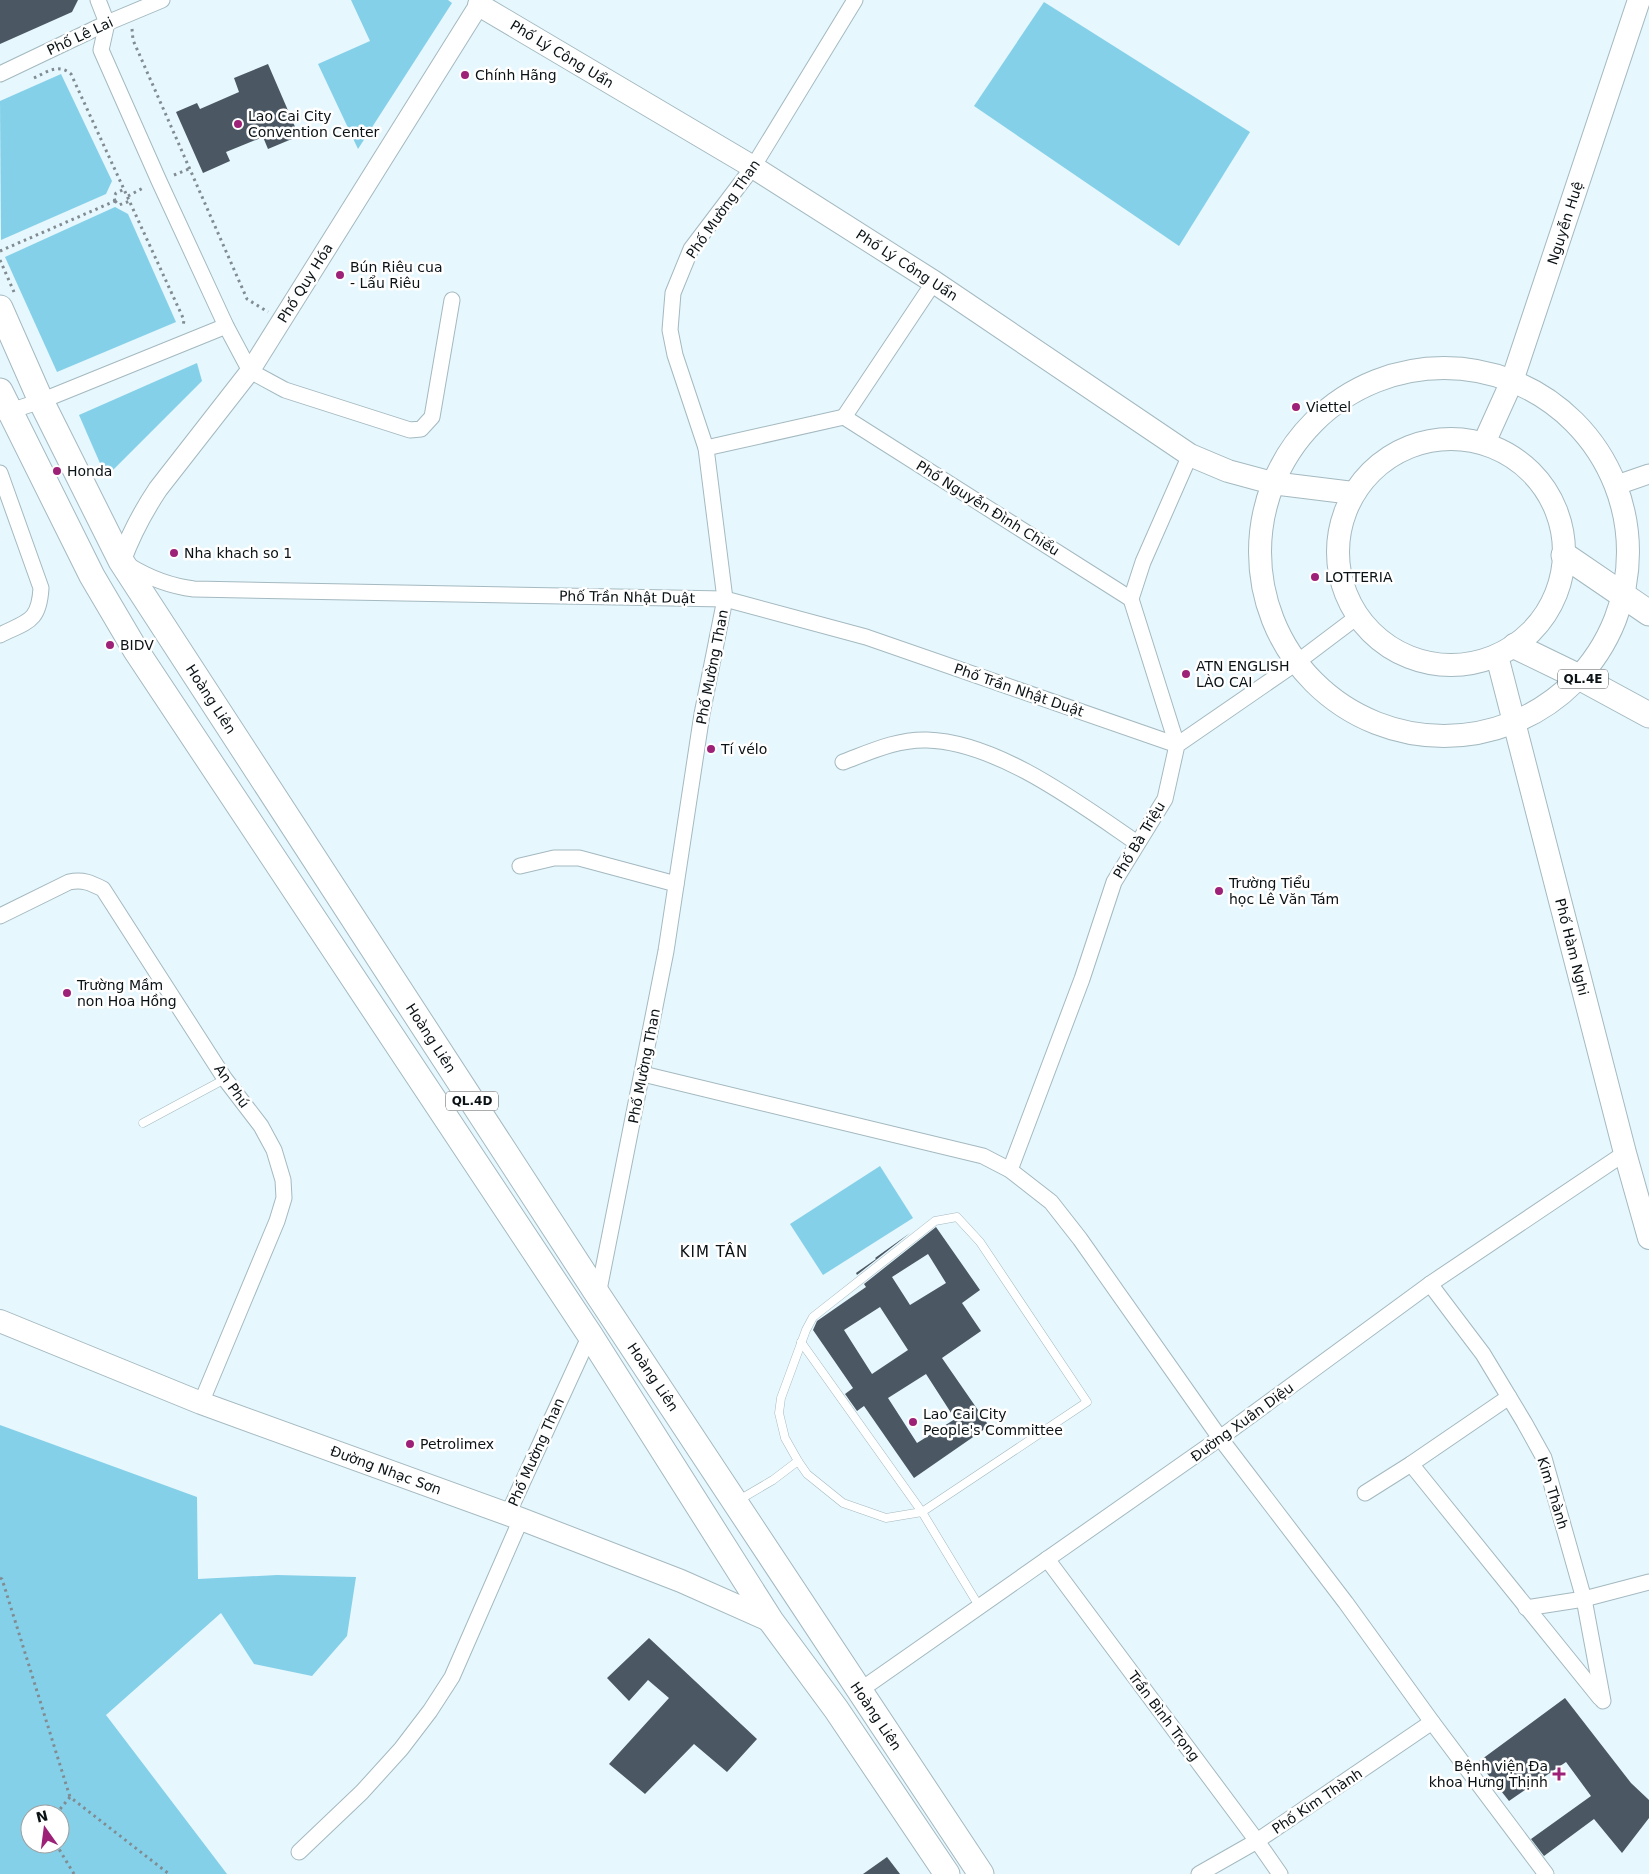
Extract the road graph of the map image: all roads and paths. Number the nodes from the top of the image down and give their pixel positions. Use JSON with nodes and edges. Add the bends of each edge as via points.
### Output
{"nodes":[{"id":1,"x":98,"y":0,"type":"edge"},
{"id":2,"x":162,"y":0,"type":"edge"},
{"id":3,"x":855,"y":0,"type":"edge"},
{"id":4,"x":1639,"y":0,"type":"edge"},
{"id":5,"x":478,"y":2,"type":"edge"},
{"id":6,"x":130,"y":14,"type":"junction"},
{"id":7,"x":107,"y":23,"type":"junction"},
{"id":8,"x":0,"y":74,"type":"edge"},
{"id":9,"x":33,"y":78,"type":"dead end"},
{"id":10,"x":753,"y":167,"type":"junction"},
{"id":11,"x":124,"y":189,"type":"junction"},
{"id":12,"x":116,"y":201,"type":"junction"},
{"id":13,"x":130,"y":201,"type":"junction"},
{"id":14,"x":0,"y":251,"type":"edge"},
{"id":15,"x":0,"y":260,"type":"edge"},
{"id":16,"x":934,"y":282,"type":"junction"},
{"id":17,"x":452,"y":300,"type":"dead end"},
{"id":18,"x":9,"y":304,"type":"edge"},
{"id":19,"x":282,"y":320,"type":"junction"},
{"id":20,"x":226,"y":326,"type":"junction"},
{"id":21,"x":177,"y":331,"type":"dead end"},
{"id":22,"x":250,"y":371,"type":"junction"},
{"id":23,"x":1512,"y":381,"type":"junction"},
{"id":24,"x":40,"y":402,"type":"junction"},
{"id":25,"x":3,"y":405,"type":"edge"},
{"id":26,"x":844,"y":417,"type":"junction"},
{"id":27,"x":1484,"y":443,"type":"junction"},
{"id":28,"x":706,"y":448,"type":"junction"},
{"id":29,"x":1190,"y":455,"type":"junction"},
{"id":30,"x":0,"y":473,"type":"edge"},
{"id":31,"x":1649,"y":474,"type":"edge"},
{"id":32,"x":1272,"y":483,"type":"junction"},
{"id":33,"x":1617,"y":485,"type":"junction"},
{"id":34,"x":1353,"y":493,"type":"junction"},
{"id":35,"x":1564,"y":555,"type":"junction"},
{"id":36,"x":121,"y":561,"type":"junction"},
{"id":37,"x":92,"y":576,"type":"junction"},
{"id":38,"x":1622,"y":596,"type":"junction"},
{"id":39,"x":725,"y":599,"type":"junction"},
{"id":40,"x":1131,"y":600,"type":"junction"},
{"id":41,"x":1649,"y":613,"type":"edge"},
{"id":42,"x":1357,"y":617,"type":"junction"},
{"id":43,"x":0,"y":635,"type":"edge"},
{"id":44,"x":1506,"y":651,"type":"junction"},
{"id":45,"x":1296,"y":663,"type":"junction"},
{"id":46,"x":1580,"y":677,"type":"junction"},
{"id":47,"x":1649,"y":715,"type":"edge"},
{"id":48,"x":1514,"y":723,"type":"junction"},
{"id":49,"x":1177,"y":745,"type":"junction"},
{"id":50,"x":842,"y":762,"type":"dead end"},
{"id":51,"x":1137,"y":843,"type":"junction"},
{"id":52,"x":520,"y":866,"type":"dead end"},
{"id":53,"x":676,"y":884,"type":"junction"},
{"id":54,"x":0,"y":916,"type":"edge"},
{"id":55,"x":642,"y":1074,"type":"junction"},
{"id":56,"x":225,"y":1079,"type":"junction"},
{"id":57,"x":143,"y":1123,"type":"dead end"},
{"id":58,"x":1625,"y":1153,"type":"junction"},
{"id":59,"x":1010,"y":1170,"type":"junction"},
{"id":60,"x":1649,"y":1238,"type":"edge"},
{"id":61,"x":1430,"y":1284,"type":"junction"},
{"id":62,"x":598,"y":1295,"type":"junction"},
{"id":63,"x":0,"y":1321,"type":"edge"},
{"id":64,"x":590,"y":1334,"type":"junction"},
{"id":65,"x":802,"y":1342,"type":"junction"},
{"id":66,"x":1509,"y":1397,"type":"junction"},
{"id":67,"x":201,"y":1403,"type":"junction"},
{"id":68,"x":1220,"y":1438,"type":"junction"},
{"id":69,"x":798,"y":1462,"type":"junction"},
{"id":70,"x":1411,"y":1464,"type":"junction"},
{"id":71,"x":1365,"y":1493,"type":"dead end"},
{"id":72,"x":736,"y":1502,"type":"junction"},
{"id":73,"x":922,"y":1512,"type":"junction"},
{"id":74,"x":514,"y":1516,"type":"junction"},
{"id":75,"x":709,"y":1522,"type":"junction"},
{"id":76,"x":1047,"y":1559,"type":"junction"},
{"id":77,"x":0,"y":1578,"type":"edge"},
{"id":78,"x":1649,"y":1582,"type":"edge"},
{"id":79,"x":1584,"y":1600,"type":"junction"},
{"id":80,"x":979,"y":1606,"type":"junction"},
{"id":81,"x":804,"y":1608,"type":"junction"},
{"id":82,"x":1526,"y":1608,"type":"junction"},
{"id":83,"x":772,"y":1621,"type":"junction"},
{"id":84,"x":859,"y":1691,"type":"junction"},
{"id":85,"x":836,"y":1709,"type":"junction"},
{"id":86,"x":1432,"y":1722,"type":"junction"},
{"id":87,"x":70,"y":1798,"type":"junction"},
{"id":88,"x":65,"y":1804,"type":"edge"},
{"id":89,"x":1258,"y":1841,"type":"junction"},
{"id":90,"x":299,"y":1852,"type":"dead end"},
{"id":91,"x":62,"y":1854,"type":"edge"},
{"id":92,"x":74,"y":1874,"type":"edge"},
{"id":93,"x":169,"y":1874,"type":"edge"},
{"id":94,"x":947,"y":1874,"type":"edge"},
{"id":95,"x":981,"y":1874,"type":"edge"},
{"id":96,"x":1198,"y":1874,"type":"edge"},
{"id":97,"x":1280,"y":1874,"type":"edge"},
{"id":98,"x":1546,"y":1874,"type":"edge"}],
"edges":[{"from":1,"to":7,"type":"street"},
{"from":2,"to":6,"type":"street","name":"Phố Lê Lai"},
{"from":3,"to":10,"type":"street","name":"Phố Mường Than"},
{"from":4,"to":23,"type":"main road","name":"Nguyễn Huệ"},
{"from":5,"to":10,"type":"main road","name":"Phố Lý Công Uẩn"},
{"from":5,"to":19,"type":"street","name":"Phố Quy Hóa"},
{"from":6,"to":7,"type":"street","name":"Phố Lê Lai"},
{"from":6,"to":19,"type":"path","via":[[133,40],[247,298]]},
{"from":7,"to":8,"type":"street","name":"Phố Lê Lai"},
{"from":7,"to":20,"type":"street","via":[[101,50]]},
{"from":9,"to":11,"type":"path","via":[[57,68],[64,68],[71,74]]},
{"from":10,"to":16,"type":"main road","name":"Phố Lý Công Uẩn"},
{"from":10,"to":28,"type":"street","name":"Phố Mường Than","via":[[691,249],[673,293],[670,330],[675,355]]},
{"from":11,"to":12,"type":"path","via":[[116,192]]},
{"from":11,"to":13,"type":"path"},
{"from":12,"to":13,"type":"path","via":[[119,205]]},
{"from":12,"to":14,"type":"path"},
{"from":13,"to":21,"type":"path","via":[[184,320]]},
{"from":15,"to":18,"type":"path"},
{"from":16,"to":26,"type":"street"},
{"from":16,"to":29,"type":"main road","name":"Phố Lý Công Uẩn"},
{"from":17,"to":22,"type":"street","via":[[432,417],[421,429],[410,430],[285,390]]},
{"from":18,"to":24,"type":"main road","name":"Hoàng Liên","number":"QL.4D"},
{"from":19,"to":22,"type":"street","name":"Phố Quy Hóa"},
{"from":20,"to":22,"type":"street"},
{"from":20,"to":24,"type":"street"},
{"from":22,"to":36,"type":"street","name":"Phố Quy Hóa","via":[[153,496],[133,530]]},
{"from":23,"to":27,"type":"main road","name":"Nguyễn Huệ"},
{"from":23,"to":32,"type":"main road","via":[[1474,370],[1432,368],[1391,376],[1352,392],[1318,417],[1291,449]]},
{"from":23,"to":33,"type":"main road","via":[[1548,399],[1576,423],[1600,452]]},
{"from":24,"to":25,"type":"street"},
{"from":24,"to":36,"type":"main road","name":"Hoàng Liên","number":"QL.4D"},
{"from":25,"to":37,"type":"main road","number":"QL.4D"},
{"from":26,"to":28,"type":"street"},
{"from":26,"to":40,"type":"street","name":"Phố Nguyễn Đình Chiểu"},
{"from":27,"to":34,"type":"main road","via":[[1454,438],[1424,441],[1396,452],[1372,470]]},
{"from":27,"to":35,"type":"main road","via":[[1509,454],[1531,470],[1548,491],[1560,516]]},
{"from":28,"to":39,"type":"street","name":"Phố Mường Than"},
{"from":29,"to":32,"type":"main road","name":"Phố Lý Công Uẩn","via":[[1228,471]]},
{"from":29,"to":40,"type":"street","via":[[1143,562]]},
{"from":30,"to":43,"type":"street","via":[[41,588],[40,606],[32,619]]},
{"from":31,"to":33,"type":"street"},
{"from":32,"to":34,"type":"main road","name":"Phố Lý Công Uẩn"},
{"from":32,"to":45,"type":"main road","via":[[1262,521],[1259,558],[1264,595],[1276,630]]},
{"from":33,"to":38,"type":"main road","via":[[1628,527],[1628,572]]},
{"from":34,"to":42,"type":"main road","via":[[1340,523],[1336,556],[1342,588]]},
{"from":35,"to":38,"type":"main road"},
{"from":35,"to":44,"type":"main road","via":[[1564,570],[1556,595],[1543,618],[1530,633]]},
{"from":36,"to":37,"type":"main road"},
{"from":36,"to":39,"type":"street","name":"Phố Trần Nhật Duật","via":[[158,581],[194,588]]},
{"from":36,"to":62,"type":"main road","name":"Hoàng Liên","number":"QL.4D"},
{"from":37,"to":64,"type":"main road","number":"QL.4D","via":[[141,658]]},
{"from":38,"to":41,"type":"main road"},
{"from":38,"to":46,"type":"main road","via":[[1606,641]]},
{"from":39,"to":49,"type":"street","name":"Phố Trần Nhật Duật","via":[[866,638]]},
{"from":39,"to":53,"type":"street","name":"Phố Mường Than","via":[[702,714]]},
{"from":40,"to":49,"type":"street"},
{"from":42,"to":44,"type":"main road","via":[[1385,645],[1420,661],[1459,665]]},
{"from":42,"to":45,"type":"street"},
{"from":44,"to":46,"type":"main road","number":"QL.4E"},
{"from":44,"to":48,"type":"main road","name":"Phố Hàm Nghi"},
{"from":45,"to":48,"type":"main road","via":[[1323,692],[1356,715],[1394,730],[1434,736],[1467,735]]},
{"from":45,"to":49,"type":"street"},
{"from":46,"to":47,"type":"main road","number":"QL.4E"},
{"from":46,"to":48,"type":"main road","via":[[1542,708]]},
{"from":48,"to":58,"type":"main road","name":"Phố Hàm Nghi"},
{"from":49,"to":51,"type":"street","name":"Phố Bà Triệu","via":[[1165,798]]},
{"from":50,"to":51,"type":"street","via":[[892,744],[927,740],[970,746],[1061,792]]},
{"from":51,"to":59,"type":"street","name":"Phố Bà Triệu","via":[[1114,882],[1082,980]]},
{"from":52,"to":53,"type":"street","via":[[554,858],[579,858]]},
{"from":53,"to":55,"type":"street","name":"Phố Mường Than"},
{"from":54,"to":56,"type":"street","name":"An Phú","via":[[69,882],[87,882],[103,890]]},
{"from":55,"to":59,"type":"street","via":[[983,1156]]},
{"from":55,"to":62,"type":"street","name":"Phố Mường Than"},
{"from":56,"to":57,"type":"lane"},
{"from":56,"to":67,"type":"street","name":"An Phú","via":[[261,1126],[274,1150],[283,1180],[284,1198]]},
{"from":58,"to":60,"type":"main road","name":"Phố Hàm Nghi"},
{"from":58,"to":61,"type":"street","name":"Đường Xuân Diệu"},
{"from":59,"to":68,"type":"street","via":[[1051,1202],[1080,1238]]},
{"from":61,"to":66,"type":"street","name":"Kim Thành","via":[[1483,1354]]},
{"from":61,"to":68,"type":"street","name":"Đường Xuân Diệu"},
{"from":62,"to":64,"type":"main road"},
{"from":62,"to":72,"type":"main road","name":"Hoàng Liên","number":"QL.4D"},
{"from":63,"to":67,"type":"main road","name":"Đường Nhạc Sơn"},
{"from":64,"to":74,"type":"street","name":"Phố Mường Than"},
{"from":64,"to":75,"type":"main road","number":"QL.4D"},
{"from":65,"to":69,"type":"lane","via":[[781,1398],[779,1413],[785,1438]]},
{"from":65,"to":73,"type":"lane"},
{"from":65,"to":73,"type":"lane","via":[[813,1317],[935,1221],[957,1217],[980,1242],[1087,1402]]},
{"from":66,"to":70,"type":"street"},
{"from":66,"to":79,"type":"street","name":"Kim Thành","via":[[1544,1458]]},
{"from":67,"to":74,"type":"main road","name":"Đường Nhạc Sơn"},
{"from":68,"to":76,"type":"street","name":"Đường Xuân Diệu"},
{"from":68,"to":86,"type":"street"},
{"from":69,"to":72,"type":"lane"},
{"from":69,"to":73,"type":"lane","via":[[807,1474],[843,1502],[886,1518]]},
{"from":70,"to":71,"type":"street"},
{"from":70,"to":82,"type":"street"},
{"from":72,"to":75,"type":"main road"},
{"from":72,"to":81,"type":"main road","name":"Hoàng Liên","number":"QL.4D"},
{"from":73,"to":80,"type":"lane"},
{"from":74,"to":83,"type":"main road","name":"Đường Nhạc Sơn","via":[[681,1581]]},
{"from":74,"to":90,"type":"street","name":"Phố Mường Than","via":[[452,1677],[401,1749],[362,1792]]},
{"from":75,"to":83,"type":"main road","number":"QL.4D"},
{"from":76,"to":80,"type":"street","name":"Đường Xuân Diệu"},
{"from":76,"to":89,"type":"street","name":"Trần Bình Trọng"},
{"from":77,"to":87,"type":"path"},
{"from":78,"to":79,"type":"street"},
{"from":79,"to":82,"type":"street"},
{"from":79,"to":82,"type":"street","name":"Kim Thành","via":[[1603,1701]]},
{"from":80,"to":84,"type":"street","name":"Đường Xuân Diệu"},
{"from":81,"to":83,"type":"main road"},
{"from":81,"to":84,"type":"main road","name":"Hoàng Liên","number":"QL.4D"},
{"from":83,"to":85,"type":"main road","number":"QL.4D"},
{"from":84,"to":85,"type":"main road"},
{"from":84,"to":95,"type":"main road","name":"Hoàng Liên","number":"QL.4D"},
{"from":85,"to":94,"type":"main road","number":"QL.4D"},
{"from":86,"to":89,"type":"street","name":"Phố Kim Thành"},
{"from":86,"to":98,"type":"street"},
{"from":87,"to":88,"type":"path"},
{"from":87,"to":93,"type":"path"},
{"from":89,"to":96,"type":"street","name":"Phố Kim Thành"},
{"from":89,"to":97,"type":"street","name":"Trần Bình Trọng"},
{"from":91,"to":92,"type":"path"}]}
